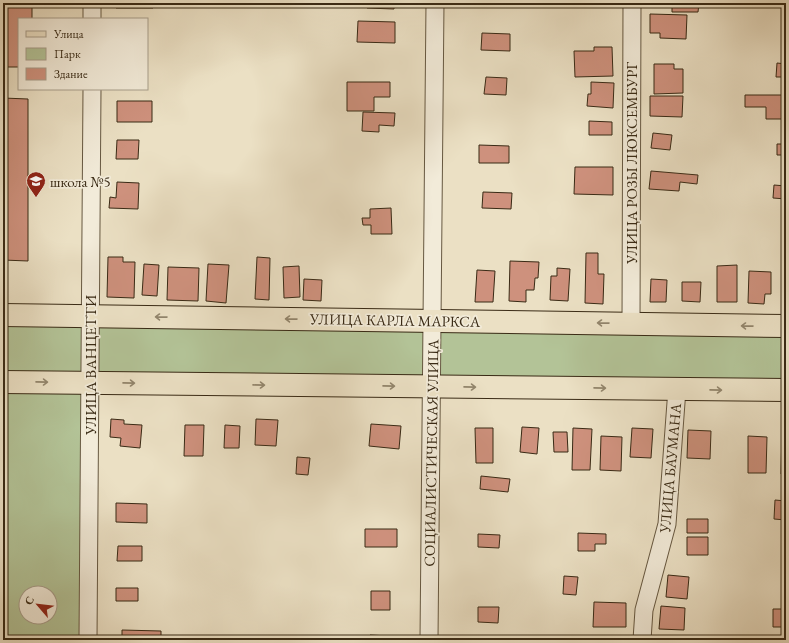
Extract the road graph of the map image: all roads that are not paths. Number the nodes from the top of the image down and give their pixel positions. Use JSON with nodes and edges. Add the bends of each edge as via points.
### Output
{"nodes":[{"id":1,"x":92,"y":3,"type":"edge"},
{"id":2,"x":435,"y":3,"type":"edge"},
{"id":3,"x":632,"y":3,"type":"edge"},
{"id":4,"x":92,"y":18,"type":"edge"},
{"id":5,"x":92,"y":90,"type":"edge"},
{"id":6,"x":3,"y":315,"type":"edge"},
{"id":7,"x":90,"y":316,"type":"junction"},
{"id":8,"x":432,"y":321,"type":"junction"},
{"id":9,"x":631,"y":324,"type":"junction"},
{"id":10,"x":786,"y":326,"type":"edge"},
{"id":11,"x":3,"y":382,"type":"edge"},
{"id":12,"x":90,"y":383,"type":"junction"},
{"id":13,"x":431,"y":386,"type":"junction"},
{"id":14,"x":677,"y":389,"type":"junction"},
{"id":15,"x":786,"y":390,"type":"edge"},
{"id":16,"x":88,"y":640,"type":"edge"},
{"id":17,"x":429,"y":640,"type":"edge"},
{"id":18,"x":642,"y":640,"type":"edge"}],
"edges":[{"from":1,"to":4,"type":"street"},
{"from":2,"to":8,"type":"street","name":"СОЦИАЛИСТИЧЕСКАЯ УЛИЦА"},
{"from":3,"to":9,"type":"street","name":"УЛИЦА РОЗЫ ЛЮКСЕМБУРГ"},
{"from":5,"to":7,"type":"street","name":"УЛИЦА ВАНЦЕТТИ"},
{"from":6,"to":7,"type":"main road","name":"УЛИЦА КАРЛА МАРКСА"},
{"from":8,"to":7,"type":"main road","name":"УЛИЦА КАРЛА МАРКСА","one_way":true},
{"from":7,"to":12,"type":"street","name":"УЛИЦА ВАНЦЕТТИ"},
{"from":9,"to":8,"type":"main road","name":"УЛИЦА КАРЛА МАРКСА","one_way":true},
{"from":8,"to":13,"type":"street","name":"СОЦИАЛИСТИЧЕСКАЯ УЛИЦА"},
{"from":10,"to":9,"type":"main road","name":"УЛИЦА КАРЛА МАРКСА","one_way":true},
{"from":11,"to":12,"type":"main road","one_way":true},
{"from":12,"to":13,"type":"main road","one_way":true},
{"from":12,"to":16,"type":"street","name":"УЛИЦА ВАНЦЕТТИ"},
{"from":13,"to":14,"type":"main road","one_way":true},
{"from":13,"to":17,"type":"street","name":"СОЦИАЛИСТИЧЕСКАЯ УЛИЦА"},
{"from":14,"to":15,"type":"main road","one_way":true},
{"from":14,"to":18,"type":"street","name":"УЛИЦА БАУМАНА","via":[[667,524],[644,610]]}]}
